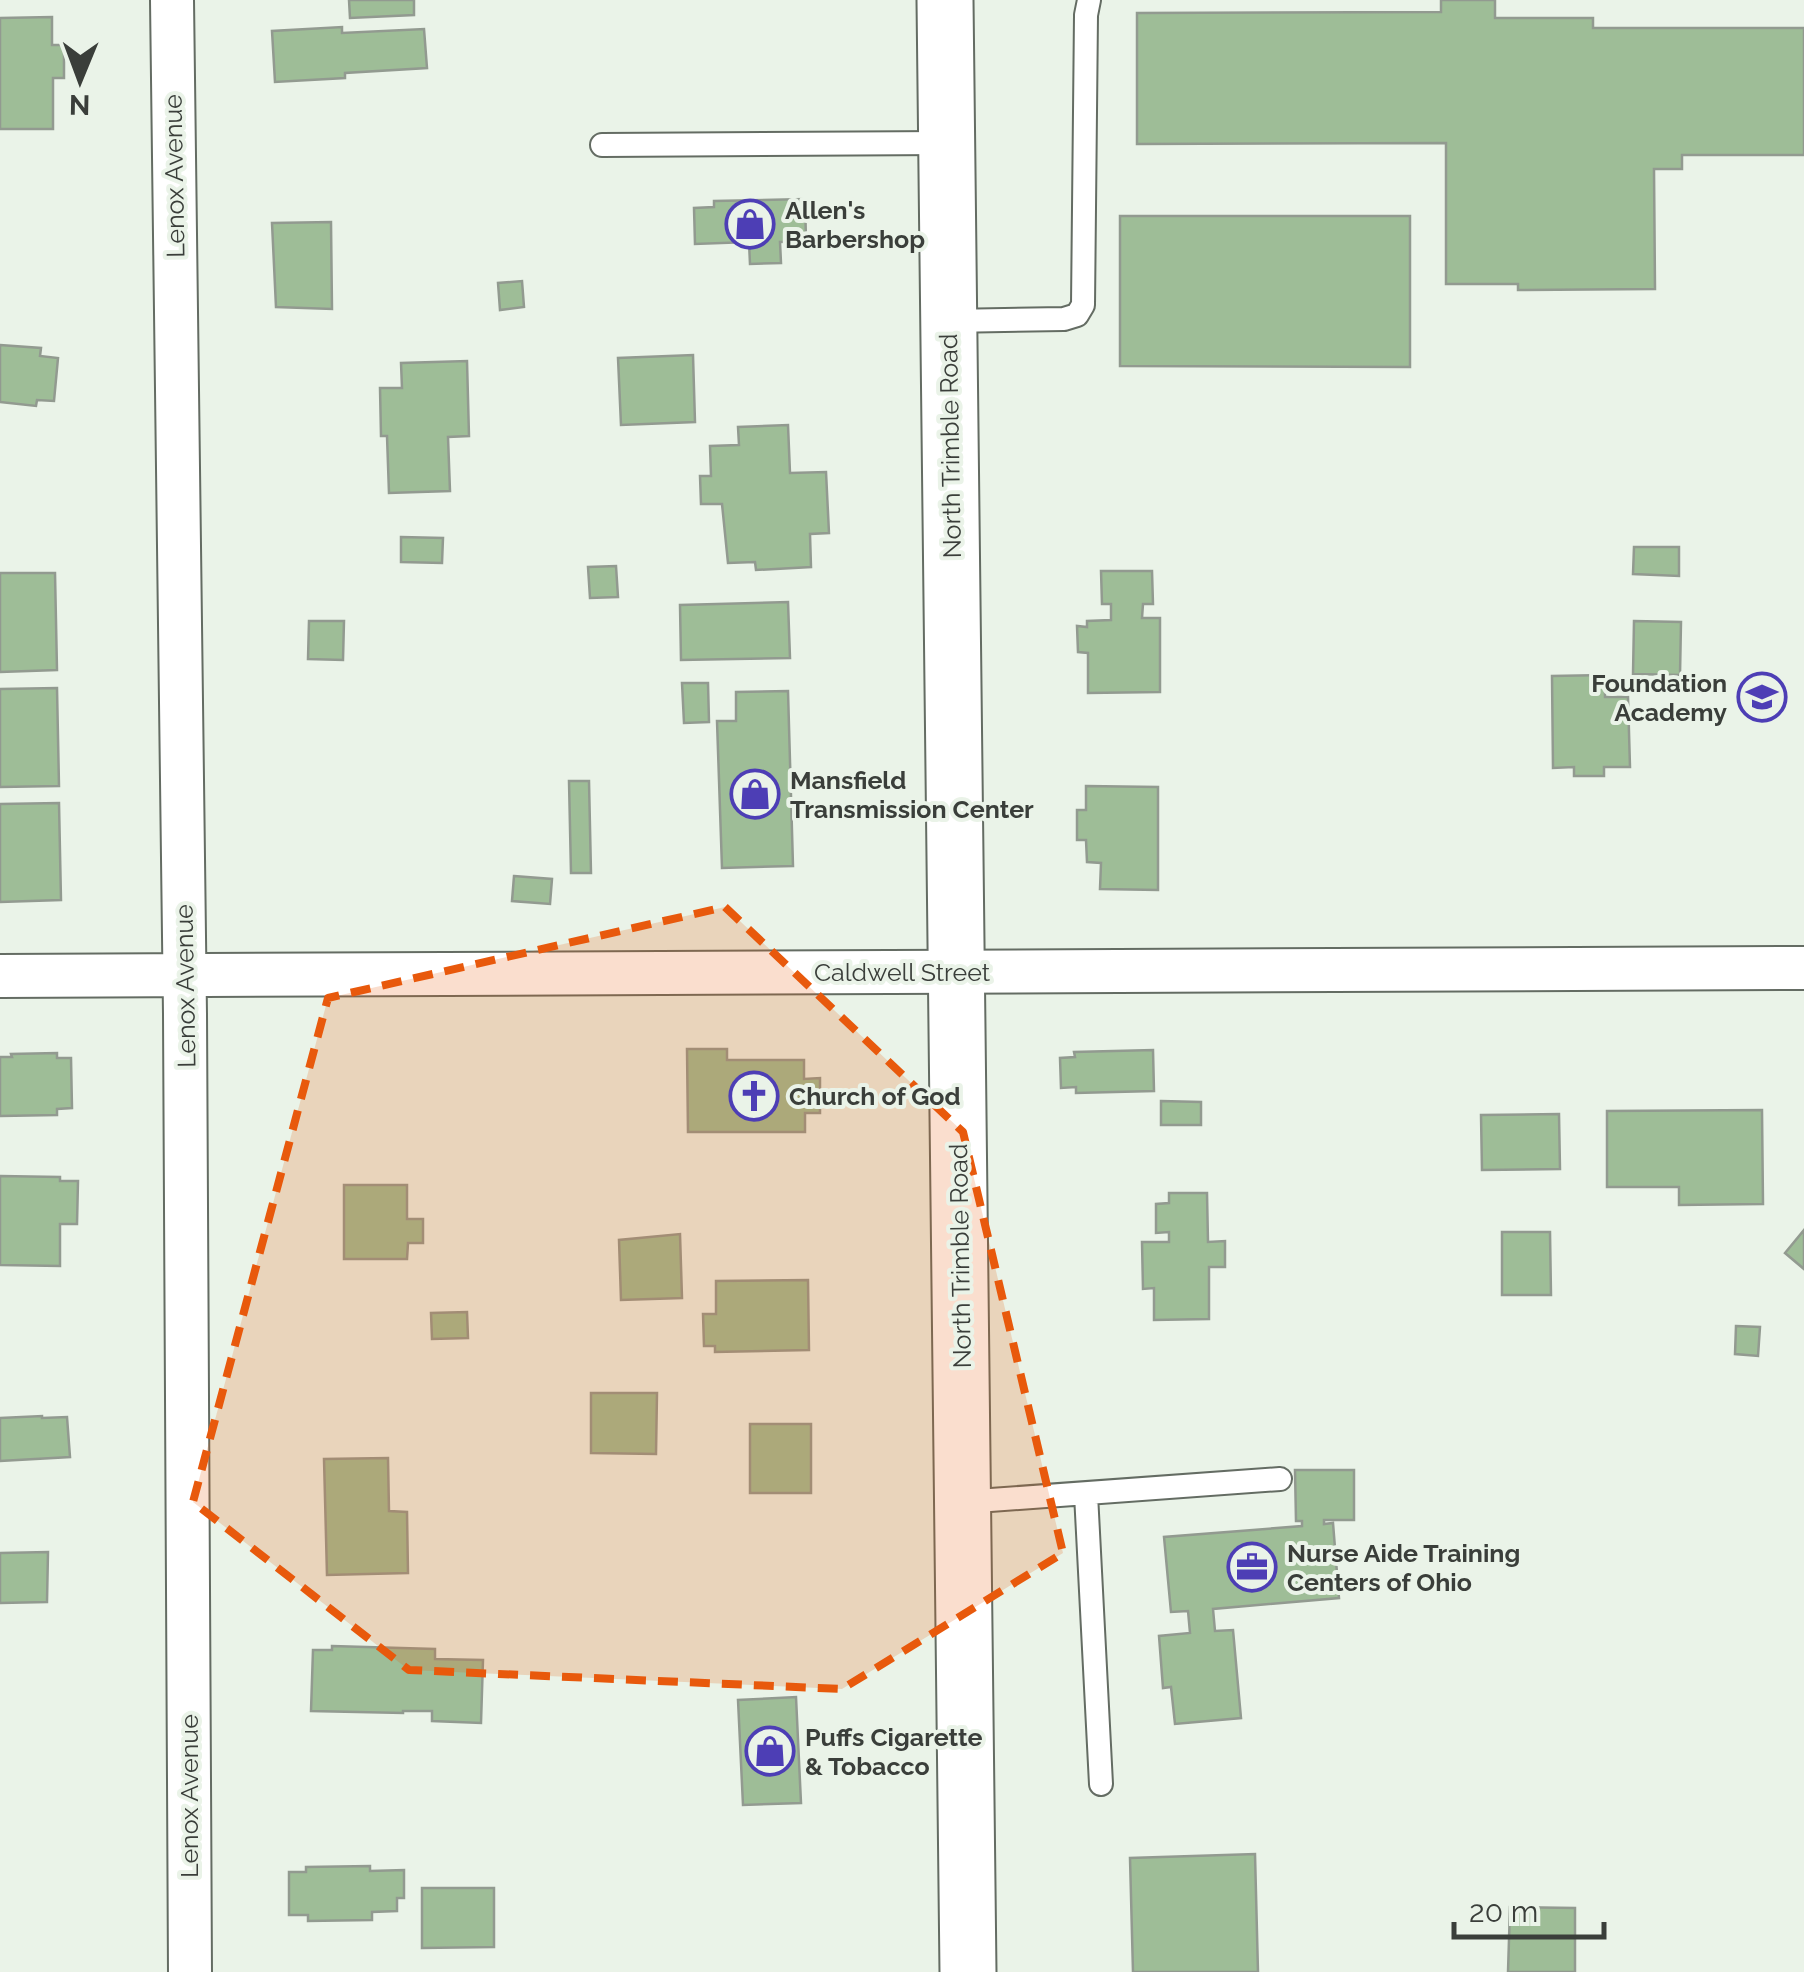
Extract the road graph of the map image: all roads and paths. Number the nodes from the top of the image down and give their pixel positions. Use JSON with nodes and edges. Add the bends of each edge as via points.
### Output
{"nodes":[{"id":1,"x":172,"y":0,"type":"edge"},
{"id":2,"x":945,"y":0,"type":"edge"},
{"id":3,"x":1089,"y":0,"type":"edge"},
{"id":4,"x":946,"y":142,"type":"junction"},
{"id":5,"x":602,"y":145,"type":"dead end"},
{"id":6,"x":948,"y":321,"type":"junction"},
{"id":7,"x":1804,"y":968,"type":"edge"},
{"id":8,"x":956,"y":972,"type":"junction"},
{"id":9,"x":185,"y":974,"type":"junction"},
{"id":10,"x":0,"y":976,"type":"edge"},
{"id":11,"x":1280,"y":1478,"type":"dead end"},
{"id":12,"x":1086,"y":1494,"type":"junction"},
{"id":13,"x":963,"y":1502,"type":"junction"},
{"id":14,"x":1101,"y":1784,"type":"dead end"},
{"id":15,"x":190,"y":1972,"type":"edge"},
{"id":16,"x":968,"y":1972,"type":"edge"}],
"edges":[{"from":1,"to":9,"type":"street","name":"Lenox Avenue"},
{"from":2,"to":4,"type":"main road","name":"North Trimble Road"},
{"from":3,"to":6,"type":"lane","via":[[1083,306],[1064,319]]},
{"from":4,"to":5,"type":"lane"},
{"from":4,"to":6,"type":"main road","name":"North Trimble Road"},
{"from":6,"to":8,"type":"main road","name":"North Trimble Road"},
{"from":7,"to":8,"type":"street","name":"Caldwell Street"},
{"from":8,"to":9,"type":"street","name":"Caldwell Street"},
{"from":8,"to":13,"type":"main road","name":"North Trimble Road"},
{"from":9,"to":10,"type":"street","name":"Caldwell Street"},
{"from":9,"to":15,"type":"street","name":"Lenox Avenue"},
{"from":11,"to":12,"type":"lane"},
{"from":12,"to":13,"type":"lane"},
{"from":12,"to":14,"type":"lane"},
{"from":13,"to":16,"type":"main road","name":"North Trimble Road"}]}
